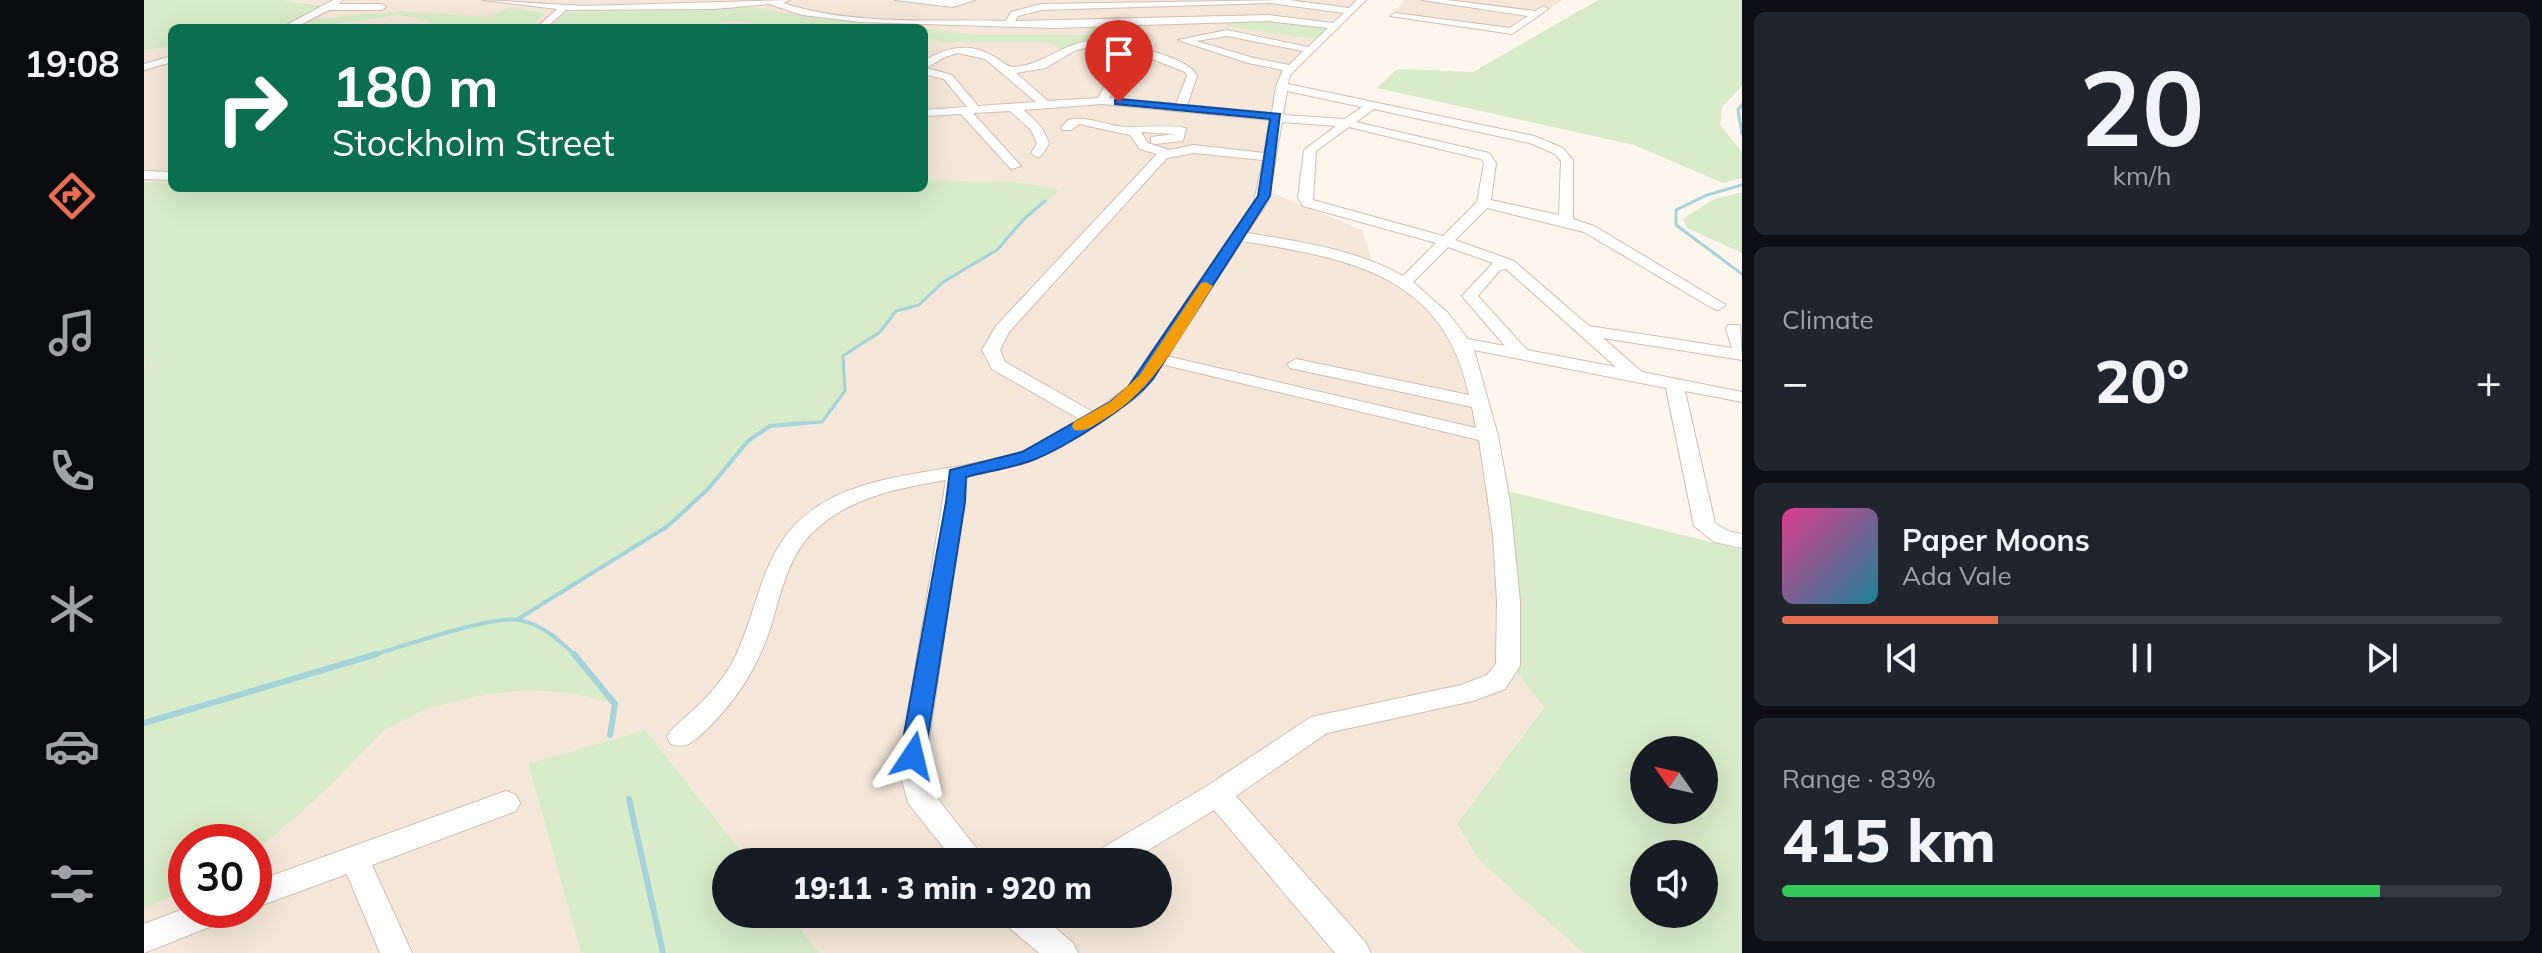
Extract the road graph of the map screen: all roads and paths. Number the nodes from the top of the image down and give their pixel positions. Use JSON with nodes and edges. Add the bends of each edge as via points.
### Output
{"nodes":[{"id":1,"x":339,"y":0,"type":"edge"},
{"id":2,"x":487,"y":0,"type":"edge"},
{"id":3,"x":786,"y":0,"type":"edge"},
{"id":4,"x":899,"y":0,"type":"edge"},
{"id":5,"x":971,"y":0,"type":"edge"},
{"id":6,"x":1475,"y":0,"type":"edge"},
{"id":7,"x":772,"y":2,"type":"edge"},
{"id":8,"x":1539,"y":2,"type":"edge"},
{"id":9,"x":1424,"y":3,"type":"edge"},
{"id":10,"x":1552,"y":3,"type":"dead end"},
{"id":11,"x":1357,"y":6,"type":"edge"},
{"id":12,"x":329,"y":7,"type":"junction"},
{"id":13,"x":382,"y":7,"type":"dead end"},
{"id":14,"x":1403,"y":7,"type":"dead end"},
{"id":15,"x":562,"y":9,"type":"junction"},
{"id":16,"x":1528,"y":20,"type":"junction"},
{"id":17,"x":294,"y":24,"type":"edge"},
{"id":18,"x":545,"y":24,"type":"edge"},
{"id":19,"x":1009,"y":24,"type":"junction"},
{"id":20,"x":1335,"y":26,"type":"junction"},
{"id":21,"x":1310,"y":50,"type":"junction"},
{"id":22,"x":1145,"y":54,"type":"junction"},
{"id":23,"x":168,"y":60,"type":"edge"},
{"id":24,"x":928,"y":65,"type":"edge"},
{"id":25,"x":144,"y":67,"type":"edge"},
{"id":26,"x":1290,"y":68,"type":"junction"},
{"id":27,"x":928,"y":70,"type":"edge"},
{"id":28,"x":1006,"y":71,"type":"junction"},
{"id":29,"x":1281,"y":86,"type":"junction"},
{"id":30,"x":1102,"y":101,"type":"junction"},
{"id":31,"x":1044,"y":104,"type":"junction"},
{"id":32,"x":1372,"y":105,"type":"junction"},
{"id":33,"x":1011,"y":106,"type":"junction"},
{"id":34,"x":1181,"y":107,"type":"junction"},
{"id":35,"x":970,"y":109,"type":"junction"},
{"id":36,"x":928,"y":113,"type":"edge"},
{"id":37,"x":1276,"y":117,"type":"junction"},
{"id":38,"x":1347,"y":123,"type":"junction"},
{"id":39,"x":1137,"y":137,"type":"dead end"},
{"id":40,"x":1037,"y":153,"type":"dead end"},
{"id":41,"x":1166,"y":153,"type":"junction"},
{"id":42,"x":1269,"y":157,"type":"junction"},
{"id":43,"x":1015,"y":166,"type":"dead end"},
{"id":44,"x":144,"y":175,"type":"edge"},
{"id":45,"x":168,"y":176,"type":"edge"},
{"id":46,"x":1484,"y":203,"type":"junction"},
{"id":47,"x":1566,"y":221,"type":"junction"},
{"id":48,"x":1238,"y":236,"type":"junction"},
{"id":49,"x":1448,"y":242,"type":"junction"},
{"id":50,"x":1509,"y":264,"type":"junction"},
{"id":51,"x":1404,"y":283,"type":"junction"},
{"id":52,"x":1718,"y":305,"type":"dead end"},
{"id":53,"x":1734,"y":329,"type":"dead end"},
{"id":54,"x":1585,"y":330,"type":"junction"},
{"id":55,"x":1462,"y":343,"type":"junction"},
{"id":56,"x":1742,"y":354,"type":"edge"},
{"id":57,"x":1522,"y":355,"type":"junction"},
{"id":58,"x":1168,"y":361,"type":"dead end"},
{"id":59,"x":1296,"y":364,"type":"dead end"},
{"id":60,"x":1637,"y":377,"type":"junction"},
{"id":61,"x":1674,"y":384,"type":"junction"},
{"id":62,"x":1742,"y":397,"type":"edge"},
{"id":63,"x":1480,"y":403,"type":"junction"},
{"id":64,"x":1093,"y":419,"type":"junction"},
{"id":65,"x":1488,"y":436,"type":"junction"},
{"id":66,"x":957,"y":474,"type":"junction"},
{"id":67,"x":1742,"y":541,"type":"edge"},
{"id":68,"x":680,"y":737,"type":"dead end"},
{"id":69,"x":1217,"y":794,"type":"junction"},
{"id":70,"x":506,"y":803,"type":"dead end"},
{"id":71,"x":961,"y":848,"type":"edge"},
{"id":72,"x":1127,"y":848,"type":"edge"},
{"id":73,"x":354,"y":856,"type":"junction"},
{"id":74,"x":272,"y":888,"type":"edge"},
{"id":75,"x":171,"y":928,"type":"edge"},
{"id":76,"x":1033,"y":928,"type":"edge"},
{"id":77,"x":144,"y":939,"type":"edge"},
{"id":78,"x":147,"y":953,"type":"edge"},
{"id":79,"x":396,"y":953,"type":"edge"},
{"id":80,"x":1062,"y":953,"type":"edge"},
{"id":81,"x":1355,"y":953,"type":"edge"}],
"edges":[{"from":1,"to":12,"type":"street"},
{"from":2,"to":15,"type":"street"},
{"from":3,"to":7,"type":"street"},
{"from":4,"to":5,"type":"street"},
{"from":6,"to":16,"type":"street","via":[[1544,9]]},
{"from":7,"to":15,"type":"street"},
{"from":7,"to":19,"type":"street","via":[[837,17]]},
{"from":8,"to":10,"type":"street"},
{"from":9,"to":16,"type":"street"},
{"from":11,"to":19,"type":"street","via":[[1270,0],[1051,7],[1014,14]]},
{"from":11,"to":20,"type":"street"},
{"from":12,"to":13,"type":"street"},
{"from":12,"to":17,"type":"street"},
{"from":14,"to":16,"type":"street"},
{"from":15,"to":18,"type":"street"},
{"from":19,"to":20,"type":"street","via":[[1268,18]]},
{"from":20,"to":21,"type":"street"},
{"from":21,"to":26,"type":"street"},
{"from":21,"to":26,"type":"street","via":[[1227,33],[1183,40]]},
{"from":22,"to":28,"type":"street","via":[[1112,45],[1082,45],[1041,66]]},
{"from":22,"to":30,"type":"street","via":[[1116,76]]},
{"from":22,"to":34,"type":"street","via":[[1190,70]]},
{"from":23,"to":25,"type":"street"},
{"from":24,"to":28,"type":"street","via":[[944,51],[969,50],[986,54]]},
{"from":26,"to":29,"type":"street"},
{"from":27,"to":35,"type":"street","via":[[948,77]]},
{"from":28,"to":31,"type":"street"},
{"from":29,"to":32,"type":"street"},
{"from":29,"to":37,"type":"street"},
{"from":30,"to":31,"type":"street"},
{"from":30,"to":34,"type":"street"},
{"from":31,"to":33,"type":"street"},
{"from":32,"to":38,"type":"street"},
{"from":32,"to":47,"type":"street","via":[[1552,147],[1567,160]]},
{"from":33,"to":35,"type":"street"},
{"from":33,"to":40,"type":"street","via":[[1043,138]]},
{"from":34,"to":37,"type":"street"},
{"from":35,"to":36,"type":"street"},
{"from":35,"to":43,"type":"street"},
{"from":37,"to":38,"type":"street"},
{"from":37,"to":42,"type":"street"},
{"from":38,"to":46,"type":"street","via":[[1485,156],[1490,163]]},
{"from":38,"to":49,"type":"street","via":[[1310,150],[1308,203]]},
{"from":39,"to":41,"type":"street"},
{"from":41,"to":42,"type":"street","via":[[1194,149]]},
{"from":41,"to":64,"type":"street","via":[[993,343],[993,358],[1002,369]]},
{"from":42,"to":48,"type":"street","via":[[1264,196]]},
{"from":44,"to":45,"type":"street"},
{"from":46,"to":47,"type":"street"},
{"from":46,"to":49,"type":"street"},
{"from":47,"to":52,"type":"street","via":[[1617,244]]},
{"from":48,"to":51,"type":"street","via":[[1336,257]]},
{"from":48,"to":64,"type":"street","via":[[1145,379]]},
{"from":49,"to":50,"type":"street"},
{"from":49,"to":51,"type":"street"},
{"from":50,"to":54,"type":"street"},
{"from":50,"to":57,"type":"street","via":[[1495,267],[1470,296]]},
{"from":51,"to":55,"type":"street"},
{"from":53,"to":56,"type":"street"},
{"from":54,"to":56,"type":"street"},
{"from":54,"to":60,"type":"street"},
{"from":55,"to":57,"type":"street"},
{"from":55,"to":63,"type":"street"},
{"from":57,"to":60,"type":"street"},
{"from":58,"to":65,"type":"street"},
{"from":59,"to":63,"type":"street"},
{"from":60,"to":61,"type":"street"},
{"from":61,"to":62,"type":"street"},
{"from":61,"to":67,"type":"street","via":[[1705,526]]},
{"from":63,"to":65,"type":"street"},
{"from":64,"to":66,"type":"street","via":[[1023,458]]},
{"from":65,"to":69,"type":"street","via":[[1505,564],[1506,672],[1496,682],[1464,694],[1320,724]]},
{"from":66,"to":68,"type":"street","via":[[863,494],[822,513],[798,532],[779,561],[738,675],[713,709]]},
{"from":66,"to":71,"type":"street","via":[[912,769],[918,795]]},
{"from":69,"to":72,"type":"street"},
{"from":69,"to":81,"type":"street"},
{"from":70,"to":73,"type":"street"},
{"from":73,"to":74,"type":"street"},
{"from":73,"to":79,"type":"street"},
{"from":75,"to":77,"type":"street"},
{"from":76,"to":80,"type":"street"},
{"from":77,"to":78,"type":"street"}]}
